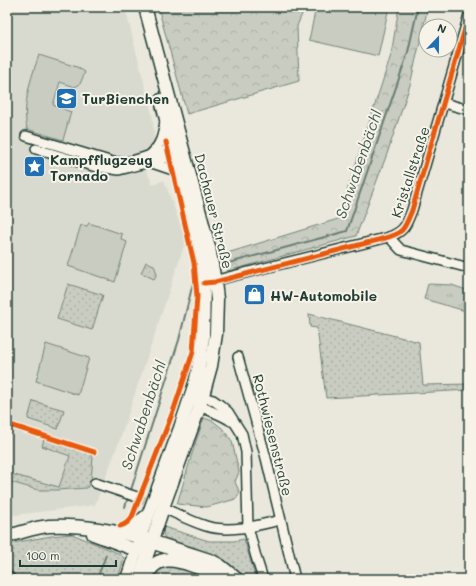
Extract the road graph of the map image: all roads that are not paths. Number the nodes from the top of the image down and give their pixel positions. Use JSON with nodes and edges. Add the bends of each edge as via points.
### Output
{"nodes":[{"id":1,"x":137,"y":7,"type":"edge"},
{"id":2,"x":145,"y":7,"type":"edge"},
{"id":3,"x":469,"y":15,"type":"edge"},
{"id":4,"x":444,"y":103,"type":"junction"},
{"id":5,"x":469,"y":110,"type":"edge"},
{"id":6,"x":166,"y":118,"type":"junction"},
{"id":7,"x":177,"y":152,"type":"junction"},
{"id":8,"x":151,"y":159,"type":"junction"},
{"id":9,"x":181,"y":177,"type":"junction"},
{"id":10,"x":389,"y":237,"type":"junction"},
{"id":11,"x":469,"y":268,"type":"edge"},
{"id":12,"x":210,"y":282,"type":"junction"},
{"id":13,"x":238,"y":357,"type":"dead end"},
{"id":14,"x":190,"y":398,"type":"junction"},
{"id":15,"x":202,"y":402,"type":"junction"},
{"id":16,"x":95,"y":483,"type":"dead end"},
{"id":17,"x":137,"y":497,"type":"tunnel mouth"},
{"id":18,"x":168,"y":510,"type":"tunnel mouth"},
{"id":19,"x":148,"y":515,"type":"junction"},
{"id":20,"x":280,"y":520,"type":"junction"},
{"id":21,"x":72,"y":526,"type":"junction"},
{"id":22,"x":248,"y":527,"type":"junction"},
{"id":23,"x":114,"y":532,"type":"junction"},
{"id":24,"x":7,"y":536,"type":"edge"},
{"id":25,"x":147,"y":542,"type":"junction"},
{"id":26,"x":136,"y":550,"type":"junction"},
{"id":27,"x":127,"y":579,"type":"edge"},
{"id":28,"x":139,"y":579,"type":"edge"},
{"id":29,"x":145,"y":579,"type":"edge"},
{"id":30,"x":223,"y":579,"type":"edge"},
{"id":31,"x":236,"y":579,"type":"edge"},
{"id":32,"x":263,"y":579,"type":"edge"},
{"id":33,"x":295,"y":579,"type":"edge"}],
"edges":[{"from":1,"to":6,"type":"main road","name":"Dachauer Straße"},
{"from":2,"to":7,"type":"main road","name":"Dachauer Straße"},
{"from":3,"to":4,"type":"street","name":"Kristallstraße"},
{"from":4,"to":5,"type":"street"},
{"from":4,"to":10,"type":"street","name":"Kristallstraße","via":[[404,229]]},
{"from":6,"to":7,"type":"main road","name":"Dachauer Straße"},
{"from":6,"to":8,"type":"street","via":[[162,138]]},
{"from":7,"to":8,"type":"street"},
{"from":7,"to":9,"type":"main road","name":"Dachauer Straße"},
{"from":7,"to":12,"type":"main road","name":"Dachauer Straße","via":[[209,247]]},
{"from":8,"to":8,"type":"street","via":[[113,162],[46,142],[30,142],[54,155],[111,170]]},
{"from":8,"to":9,"type":"street"},
{"from":9,"to":12,"type":"main road","name":"Dachauer Straße"},
{"from":10,"to":11,"type":"street","via":[[401,250]]},
{"from":10,"to":12,"type":"street","name":"Kristallstraße"},
{"from":12,"to":14,"type":"main road","name":"Dachauer Straße","via":[[202,350]]},
{"from":12,"to":15,"type":"main road","name":"Dachauer Straße","via":[[217,311],[215,342]]},
{"from":13,"to":20,"type":"street","name":"Rothwiesenstraße"},
{"from":14,"to":15,"type":"street"},
{"from":14,"to":19,"type":"main road","name":"Dachauer Straße"},
{"from":15,"to":22,"type":"street","via":[[236,424],[242,434],[245,445]]},
{"from":15,"to":25,"type":"main road","name":"Dachauer Straße"},
{"from":16,"to":17,"type":"street"},
{"from":18,"to":22,"type":"street","via":[[207,526],[224,529]]},
{"from":19,"to":23,"type":"main road","via":[[131,528]]},
{"from":19,"to":25,"type":"main road","name":"Dachauer Straße"},
{"from":20,"to":22,"type":"street"},
{"from":20,"to":33,"type":"street","name":"Rothwiesenstraße"},
{"from":21,"to":23,"type":"main road"},
{"from":21,"to":24,"type":"main road","via":[[48,526]]},
{"from":21,"to":26,"type":"main road"},
{"from":22,"to":32,"type":"street"},
{"from":23,"to":25,"type":"main road"},
{"from":25,"to":26,"type":"main road","via":[[144,548]]},
{"from":25,"to":28,"type":"main road","name":"Dachauer Straße"},
{"from":25,"to":31,"type":"highway","via":[[202,557],[220,566]]},
{"from":26,"to":27,"type":"main road"},
{"from":29,"to":30,"type":"highway","via":[[155,564],[170,559],[206,570]]}]}
